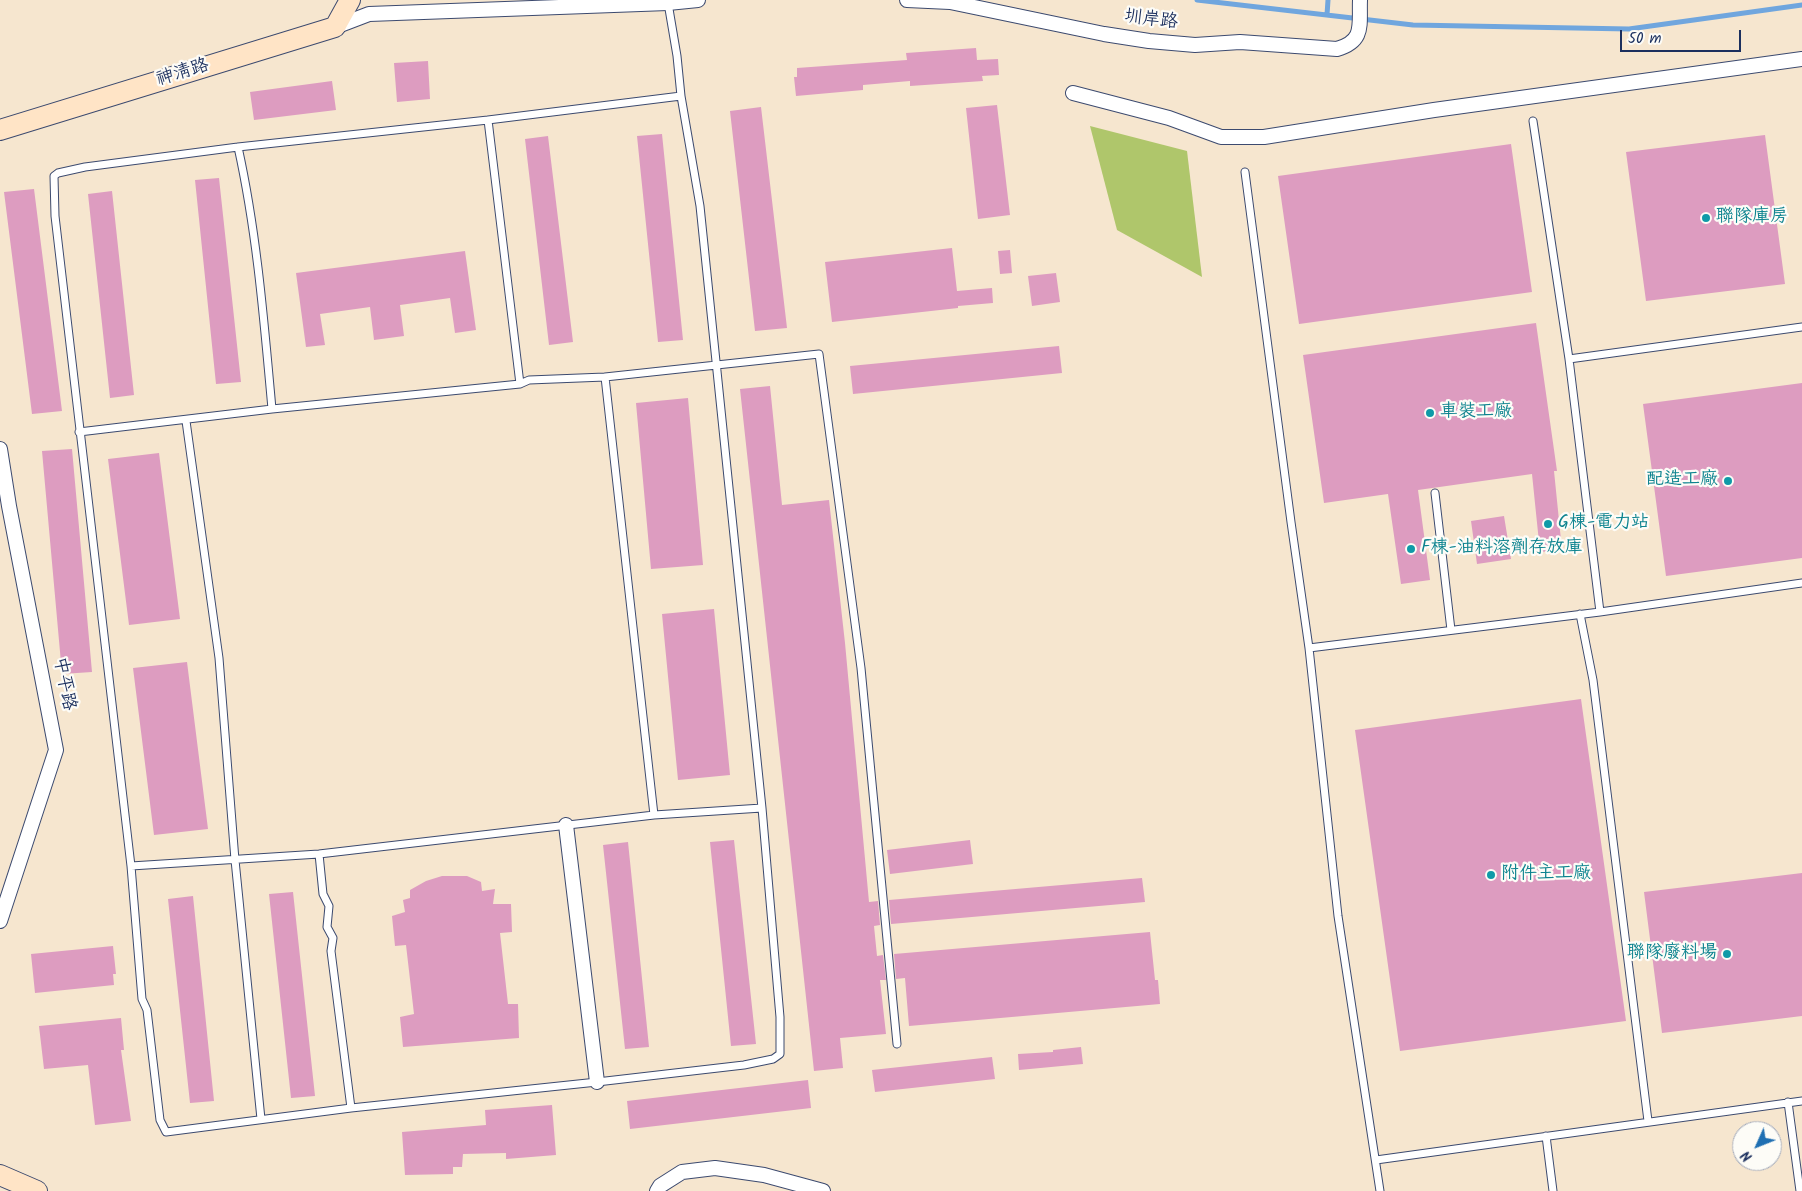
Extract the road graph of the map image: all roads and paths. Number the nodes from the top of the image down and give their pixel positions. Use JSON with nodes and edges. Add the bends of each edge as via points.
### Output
{"nodes":[{"id":1,"x":350,"y":0,"type":"edge"},
{"id":2,"x":698,"y":0,"type":"edge"},
{"id":3,"x":907,"y":0,"type":"edge"},
{"id":4,"x":1360,"y":0,"type":"edge"},
{"id":5,"x":668,"y":3,"type":"junction"},
{"id":6,"x":336,"y":27,"type":"junction"},
{"id":7,"x":1802,"y":59,"type":"edge"},
{"id":8,"x":1073,"y":93,"type":"dead end"},
{"id":9,"x":681,"y":96,"type":"junction"},
{"id":10,"x":488,"y":120,"type":"junction"},
{"id":11,"x":1532,"y":121,"type":"dead end"},
{"id":12,"x":0,"y":130,"type":"edge"},
{"id":13,"x":238,"y":147,"type":"junction"},
{"id":14,"x":1246,"y":172,"type":"dead end"},
{"id":15,"x":1802,"y":328,"type":"edge"},
{"id":16,"x":1569,"y":360,"type":"junction"},
{"id":17,"x":716,"y":364,"type":"junction"},
{"id":18,"x":605,"y":377,"type":"junction"},
{"id":19,"x":520,"y":384,"type":"junction"},
{"id":20,"x":272,"y":409,"type":"junction"},
{"id":21,"x":186,"y":421,"type":"junction"},
{"id":22,"x":79,"y":432,"type":"junction"},
{"id":23,"x":0,"y":448,"type":"edge"},
{"id":24,"x":1435,"y":493,"type":"dead end"},
{"id":25,"x":4,"y":508,"type":"edge"},
{"id":26,"x":1802,"y":583,"type":"edge"},
{"id":27,"x":1600,"y":612,"type":"junction"},
{"id":28,"x":1580,"y":614,"type":"junction"},
{"id":29,"x":1452,"y":630,"type":"junction"},
{"id":30,"x":1309,"y":648,"type":"junction"},
{"id":31,"x":762,"y":808,"type":"junction"},
{"id":32,"x":654,"y":815,"type":"junction"},
{"id":33,"x":566,"y":825,"type":"junction"},
{"id":34,"x":319,"y":854,"type":"junction"},
{"id":35,"x":236,"y":860,"type":"junction"},
{"id":36,"x":131,"y":866,"type":"junction"},
{"id":37,"x":0,"y":921,"type":"edge"},
{"id":38,"x":897,"y":1044,"type":"dead end"},
{"id":39,"x":597,"y":1082,"type":"junction"},
{"id":40,"x":1802,"y":1101,"type":"edge"},
{"id":41,"x":1788,"y":1102,"type":"junction"},
{"id":42,"x":351,"y":1108,"type":"junction"},
{"id":43,"x":261,"y":1119,"type":"junction"},
{"id":44,"x":1648,"y":1121,"type":"junction"},
{"id":45,"x":1546,"y":1136,"type":"junction"},
{"id":46,"x":1376,"y":1160,"type":"junction"},
{"id":47,"x":0,"y":1175,"type":"edge"},
{"id":48,"x":37,"y":1191,"type":"edge"},
{"id":49,"x":657,"y":1191,"type":"edge"},
{"id":50,"x":824,"y":1191,"type":"edge"},
{"id":51,"x":1380,"y":1191,"type":"edge"},
{"id":52,"x":1554,"y":1191,"type":"edge"},
{"id":53,"x":1800,"y":1191,"type":"edge"}],
"edges":[{"from":1,"to":6,"type":"street"},
{"from":2,"to":5,"type":"street"},
{"from":3,"to":4,"type":"street","name":"圳岸路","via":[[950,2],[1149,41],[1195,45],[1240,42],[1336,49],[1348,46],[1358,36]]},
{"from":5,"to":6,"type":"street","via":[[369,14]]},
{"from":5,"to":9,"type":"lane"},
{"from":6,"to":12,"type":"street","name":"神清路"},
{"from":7,"to":8,"type":"street","via":[[1264,137],[1221,137],[1169,118]]},
{"from":9,"to":10,"type":"lane"},
{"from":9,"to":17,"type":"lane","via":[[700,206]]},
{"from":10,"to":13,"type":"lane"},
{"from":10,"to":19,"type":"lane"},
{"from":11,"to":16,"type":"lane"},
{"from":13,"to":20,"type":"lane","via":[[249,195],[262,293]]},
{"from":13,"to":22,"type":"lane","via":[[85,167],[54,176]]},
{"from":14,"to":30,"type":"lane"},
{"from":15,"to":16,"type":"lane"},
{"from":16,"to":27,"type":"lane"},
{"from":17,"to":18,"type":"lane"},
{"from":17,"to":31,"type":"lane"},
{"from":17,"to":38,"type":"lane","via":[[819,354],[860,668]]},
{"from":18,"to":19,"type":"lane","via":[[529,380]]},
{"from":18,"to":32,"type":"lane"},
{"from":19,"to":20,"type":"lane"},
{"from":20,"to":21,"type":"lane"},
{"from":21,"to":22,"type":"lane"},
{"from":21,"to":35,"type":"lane","via":[[219,658]]},
{"from":22,"to":36,"type":"lane"},
{"from":23,"to":25,"type":"street","name":"中平路"},
{"from":24,"to":29,"type":"lane"},
{"from":25,"to":37,"type":"street","name":"中平路","via":[[56,750]]},
{"from":26,"to":27,"type":"lane"},
{"from":27,"to":28,"type":"lane"},
{"from":28,"to":29,"type":"lane"},
{"from":28,"to":44,"type":"lane","via":[[1594,680]]},
{"from":29,"to":30,"type":"lane"},
{"from":30,"to":46,"type":"lane","via":[[1338,916]]},
{"from":31,"to":32,"type":"lane"},
{"from":31,"to":39,"type":"lane","via":[[780,1017],[780,1054],[773,1059],[744,1065]]},
{"from":32,"to":33,"type":"lane"},
{"from":33,"to":34,"type":"lane"},
{"from":33,"to":39,"type":"street"},
{"from":34,"to":35,"type":"lane"},
{"from":34,"to":42,"type":"lane","via":[[323,894],[329,906],[327,927],[333,938],[331,951]]},
{"from":35,"to":36,"type":"lane"},
{"from":35,"to":43,"type":"lane"},
{"from":36,"to":43,"type":"lane","via":[[142,999],[147,1010],[160,1120],[166,1132]]},
{"from":39,"to":42,"type":"lane"},
{"from":40,"to":41,"type":"lane"},
{"from":41,"to":44,"type":"lane"},
{"from":41,"to":53,"type":"lane"},
{"from":42,"to":43,"type":"lane"},
{"from":44,"to":45,"type":"lane"},
{"from":45,"to":46,"type":"lane"},
{"from":45,"to":52,"type":"lane"},
{"from":46,"to":51,"type":"lane"},
{"from":47,"to":48,"type":"street"},
{"from":49,"to":50,"type":"street","via":[[682,1172],[715,1168],[764,1175]]}]}
